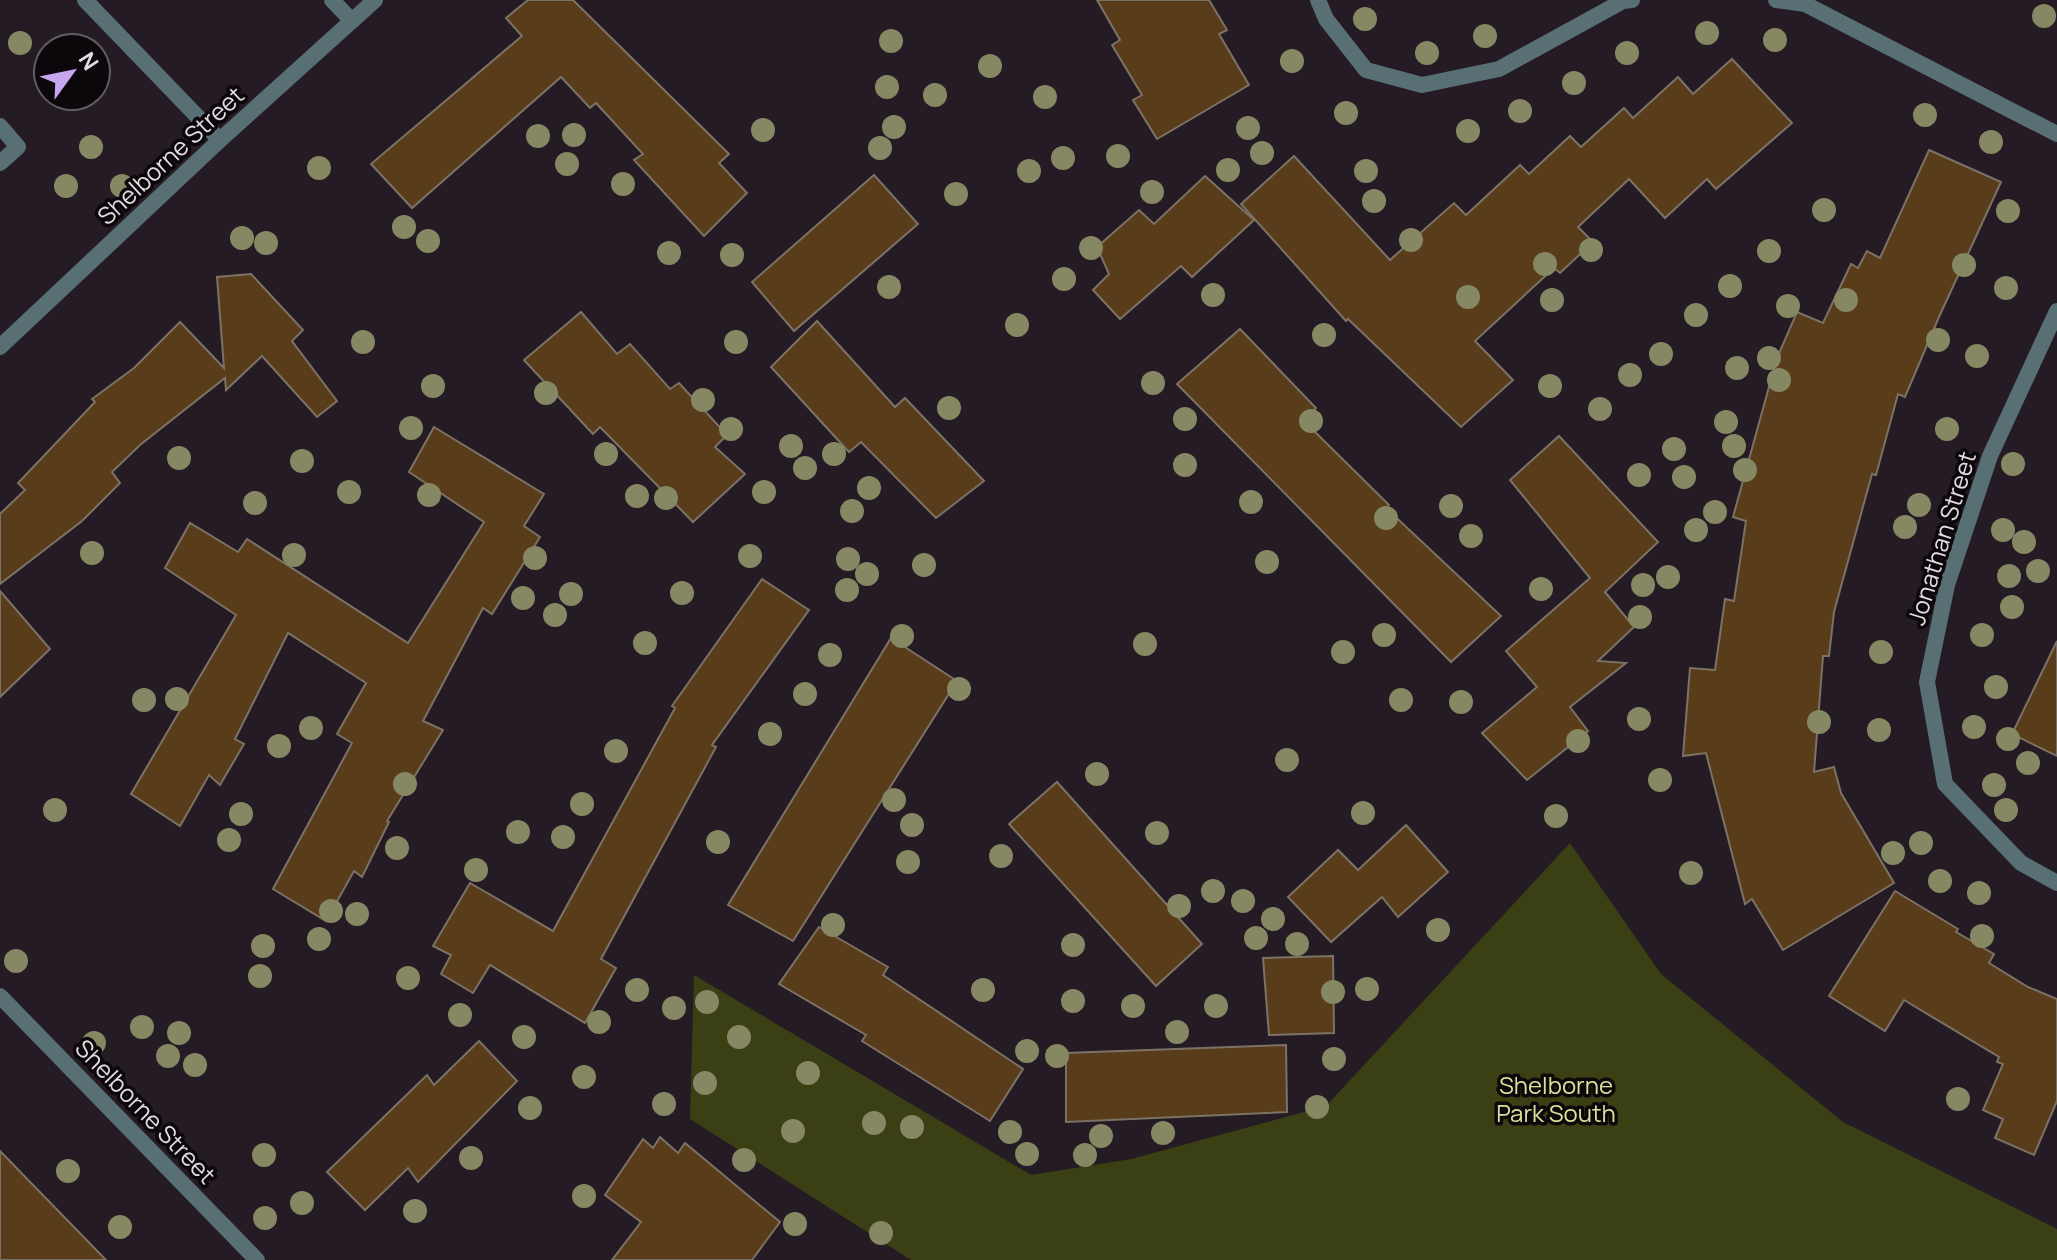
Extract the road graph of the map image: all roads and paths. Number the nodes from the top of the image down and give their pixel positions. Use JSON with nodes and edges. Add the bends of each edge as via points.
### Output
{"nodes":[{"id":1,"x":85,"y":0,"type":"edge"},
{"id":2,"x":332,"y":0,"type":"edge"},
{"id":3,"x":375,"y":0,"type":"edge"},
{"id":4,"x":1318,"y":0,"type":"edge"},
{"id":5,"x":1632,"y":0,"type":"edge"},
{"id":6,"x":1776,"y":0,"type":"edge"},
{"id":7,"x":352,"y":21,"type":"junction"},
{"id":8,"x":0,"y":126,"type":"edge"},
{"id":9,"x":2057,"y":134,"type":"edge"},
{"id":10,"x":220,"y":140,"type":"junction"},
{"id":11,"x":0,"y":163,"type":"edge"},
{"id":12,"x":2057,"y":311,"type":"edge"},
{"id":13,"x":1,"y":343,"type":"edge"},
{"id":14,"x":2057,"y":883,"type":"edge"},
{"id":15,"x":0,"y":996,"type":"edge"},
{"id":16,"x":257,"y":1260,"type":"edge"}],
"edges":[{"from":1,"to":10,"type":"street"},
{"from":2,"to":7,"type":"street"},
{"from":3,"to":7,"type":"street","name":"Shelborne Street"},
{"from":4,"to":5,"type":"street","via":[[1326,19],[1366,70],[1422,85],[1499,69]]},
{"from":6,"to":9,"type":"street","via":[[1805,4]]},
{"from":7,"to":10,"type":"street","name":"Shelborne Street"},
{"from":8,"to":11,"type":"street","via":[[18,147]]},
{"from":10,"to":13,"type":"street","name":"Shelborne Street"},
{"from":12,"to":14,"type":"street","name":"Jonathan Street","via":[[1990,456],[1947,585],[1927,682],[1945,784],[2021,863]]},
{"from":15,"to":16,"type":"street","name":"Shelborne Street"}]}
